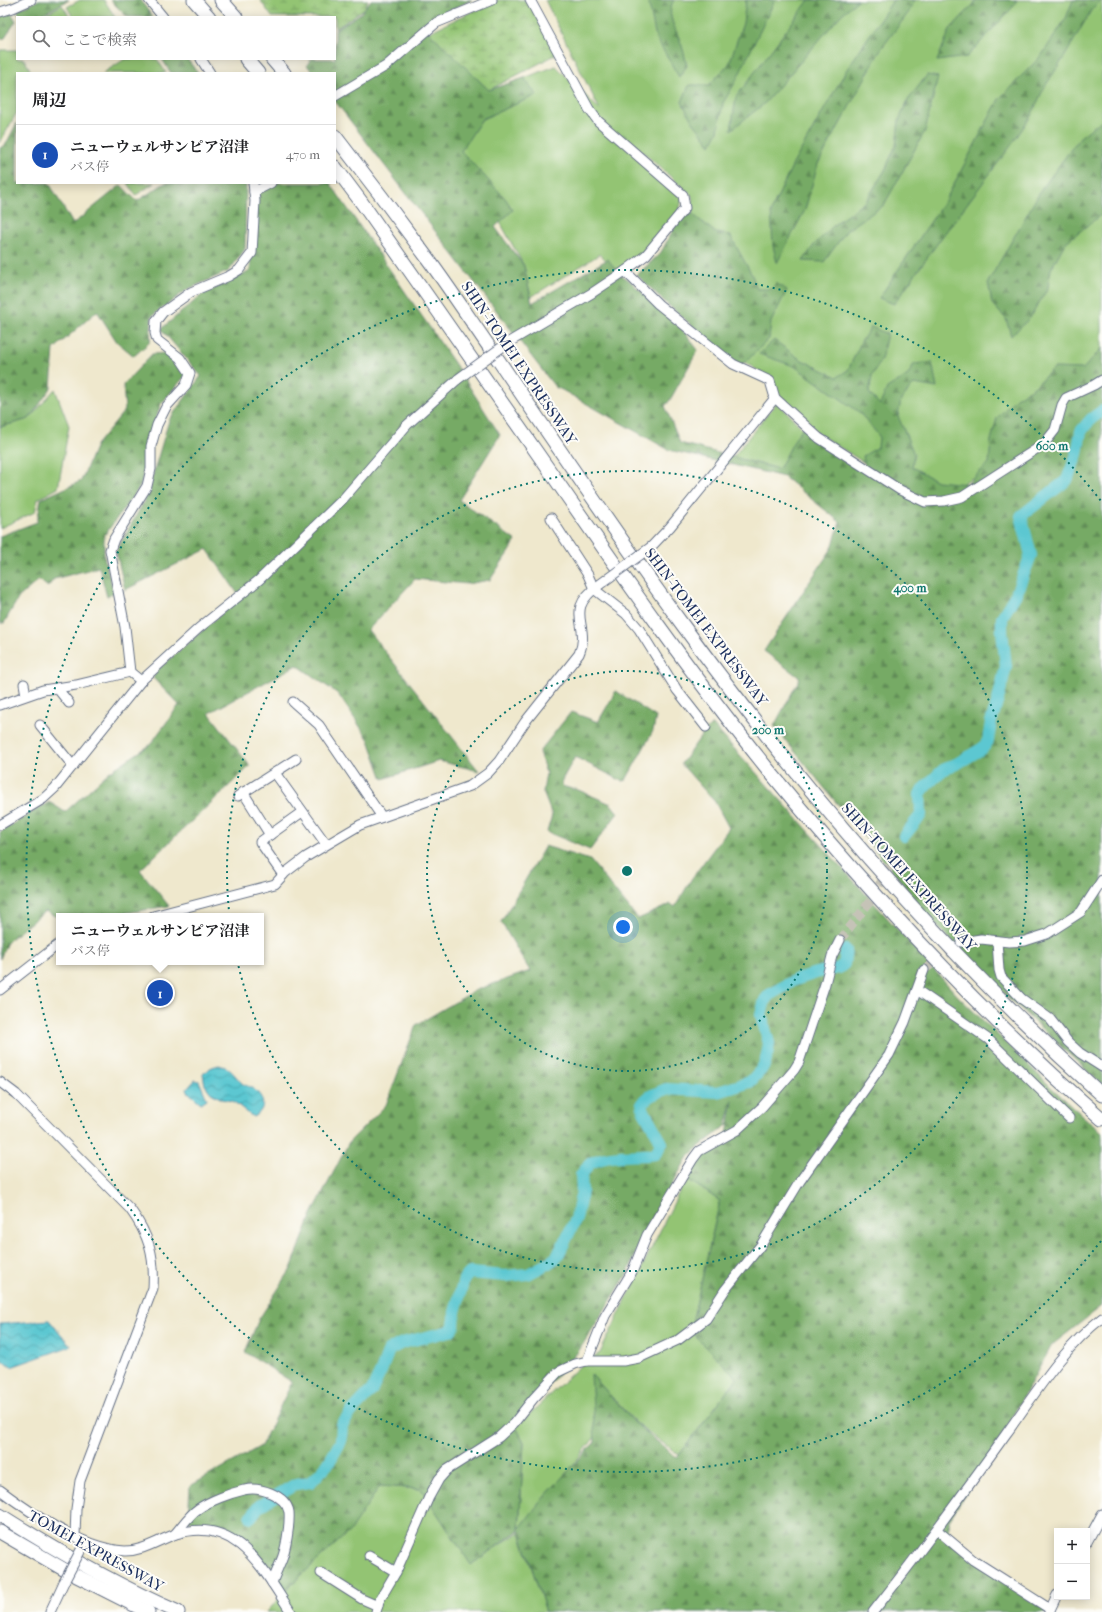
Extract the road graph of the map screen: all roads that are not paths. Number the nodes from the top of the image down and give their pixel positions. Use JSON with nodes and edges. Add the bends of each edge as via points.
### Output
{"nodes":[{"id":1,"x":31,"y":0,"type":"edge"},
{"id":2,"x":149,"y":0,"type":"edge"},
{"id":3,"x":194,"y":0,"type":"edge"},
{"id":4,"x":221,"y":0,"type":"edge"},
{"id":5,"x":492,"y":0,"type":"edge"},
{"id":6,"x":530,"y":0,"type":"edge"},
{"id":7,"x":0,"y":12,"type":"edge"},
{"id":8,"x":162,"y":16,"type":"edge"},
{"id":9,"x":208,"y":16,"type":"edge"},
{"id":10,"x":235,"y":16,"type":"edge"},
{"id":11,"x":202,"y":60,"type":"edge"},
{"id":12,"x":247,"y":60,"type":"edge"},
{"id":13,"x":273,"y":60,"type":"edge"},
{"id":14,"x":209,"y":72,"type":"edge"},
{"id":15,"x":257,"y":72,"type":"edge"},
{"id":16,"x":283,"y":72,"type":"edge"},
{"id":17,"x":336,"y":95,"type":"edge"},
{"id":18,"x":336,"y":137,"type":"edge"},
{"id":19,"x":336,"y":168,"type":"edge"},
{"id":20,"x":267,"y":184,"type":"edge"},
{"id":21,"x":254,"y":187,"type":"edge"},
{"id":22,"x":625,"y":271,"type":"junction"},
{"id":23,"x":1102,"y":380,"type":"edge"},
{"id":24,"x":776,"y":398,"type":"junction"},
{"id":25,"x":551,"y":518,"type":"dead end"},
{"id":26,"x":596,"y":587,"type":"junction"},
{"id":27,"x":130,"y":672,"type":"junction"},
{"id":28,"x":141,"y":681,"type":"junction"},
{"id":29,"x":24,"y":684,"type":"dead end"},
{"id":30,"x":57,"y":688,"type":"junction"},
{"id":31,"x":26,"y":696,"type":"junction"},
{"id":32,"x":294,"y":702,"type":"dead end"},
{"id":33,"x":69,"y":703,"type":"dead end"},
{"id":34,"x":0,"y":705,"type":"edge"},
{"id":35,"x":40,"y":725,"type":"dead end"},
{"id":36,"x":706,"y":727,"type":"dead end"},
{"id":37,"x":296,"y":759,"type":"dead end"},
{"id":38,"x":73,"y":766,"type":"junction"},
{"id":39,"x":275,"y":773,"type":"junction"},
{"id":40,"x":302,"y":812,"type":"junction"},
{"id":41,"x":382,"y":818,"type":"junction"},
{"id":42,"x":0,"y":825,"type":"edge"},
{"id":43,"x":270,"y":835,"type":"junction"},
{"id":44,"x":326,"y":844,"type":"junction"},
{"id":45,"x":284,"y":875,"type":"junction"},
{"id":46,"x":1102,"y":880,"type":"edge"},
{"id":47,"x":165,"y":913,"type":"edge"},
{"id":48,"x":840,"y":940,"type":"tunnel mouth"},
{"id":49,"x":997,"y":941,"type":"junction"},
{"id":50,"x":961,"y":942,"type":"tunnel mouth"},
{"id":51,"x":56,"y":946,"type":"edge"},
{"id":52,"x":924,"y":970,"type":"tunnel mouth"},
{"id":53,"x":0,"y":990,"type":"edge"},
{"id":54,"x":917,"y":990,"type":"junction"},
{"id":55,"x":1102,"y":1067,"type":"edge"},
{"id":56,"x":0,"y":1082,"type":"edge"},
{"id":57,"x":1102,"y":1095,"type":"edge"},
{"id":58,"x":1069,"y":1118,"type":"dead end"},
{"id":59,"x":1102,"y":1119,"type":"edge"},
{"id":60,"x":1102,"y":1318,"type":"edge"},
{"id":61,"x":587,"y":1361,"type":"junction"},
{"id":62,"x":0,"y":1490,"type":"edge"},
{"id":63,"x":0,"y":1510,"type":"edge"},
{"id":64,"x":1102,"y":1514,"type":"edge"},
{"id":65,"x":0,"y":1515,"type":"edge"},
{"id":66,"x":937,"y":1530,"type":"junction"},
{"id":67,"x":0,"y":1532,"type":"edge"},
{"id":68,"x":174,"y":1534,"type":"junction"},
{"id":69,"x":75,"y":1536,"type":"junction"},
{"id":70,"x":1090,"y":1536,"type":"edge"},
{"id":71,"x":84,"y":1543,"type":"junction"},
{"id":72,"x":369,"y":1556,"type":"dead end"},
{"id":73,"x":396,"y":1572,"type":"junction"},
{"id":74,"x":321,"y":1573,"type":"dead end"},
{"id":75,"x":272,"y":1583,"type":"junction"},
{"id":76,"x":122,"y":1585,"type":"junction"},
{"id":77,"x":1055,"y":1600,"type":"edge"},
{"id":78,"x":377,"y":1609,"type":"edge"},
{"id":79,"x":1050,"y":1611,"type":"edge"},
{"id":80,"x":50,"y":1612,"type":"edge"},
{"id":81,"x":148,"y":1612,"type":"edge"},
{"id":82,"x":178,"y":1612,"type":"edge"},
{"id":83,"x":291,"y":1612,"type":"edge"},
{"id":84,"x":873,"y":1612,"type":"edge"}],
"edges":[{"from":1,"to":7,"type":"street"},
{"from":2,"to":8,"type":"street"},
{"from":3,"to":9,"type":"highway"},
{"from":4,"to":10,"type":"highway"},
{"from":5,"to":17,"type":"street","via":[[436,23],[386,66]]},
{"from":6,"to":22,"type":"street","via":[[598,121],[683,195],[685,208],[646,255]]},
{"from":11,"to":14,"type":"street"},
{"from":12,"to":15,"type":"highway"},
{"from":13,"to":16,"type":"highway"},
{"from":18,"to":57,"type":"highway","name":"SHIN-TOMEI EXPRESSWAY","via":[[430,262],[650,580],[784,758],[850,837],[953,951],[1010,1009]]},
{"from":19,"to":59,"type":"highway","via":[[652,617],[766,767],[827,840],[966,991]]},
{"from":20,"to":21,"type":"street"},
{"from":21,"to":27,"type":"street","via":[[252,253],[239,270],[191,292],[163,312],[156,322],[157,340],[180,358],[190,373],[186,385],[166,407],[160,419],[151,446],[151,468],[147,486],[114,539],[110,550],[125,627]]},
{"from":22,"to":24,"type":"street","via":[[658,304],[733,364],[770,381]]},
{"from":22,"to":28,"type":"street","bridge":true,"via":[[509,342],[458,379],[407,425],[343,499],[259,580]]},
{"from":23,"to":24,"type":"street","via":[[1066,398],[1055,430],[1044,444],[962,497],[944,501],[925,502],[900,490],[819,438]]},
{"from":24,"to":26,"type":"street","bridge":true,"via":[[651,548]]},
{"from":25,"to":26,"type":"street"},
{"from":26,"to":36,"type":"street","via":[[639,629],[677,690]]},
{"from":26,"to":41,"type":"street","via":[[582,601],[578,614],[583,645],[579,654],[488,773],[470,786]]},
{"from":27,"to":28,"type":"street"},
{"from":27,"to":30,"type":"street"},
{"from":28,"to":38,"type":"street"},
{"from":29,"to":31,"type":"street"},
{"from":30,"to":31,"type":"street"},
{"from":30,"to":33,"type":"street"},
{"from":31,"to":34,"type":"street"},
{"from":32,"to":41,"type":"street","via":[[319,725]]},
{"from":35,"to":38,"type":"street"},
{"from":37,"to":39,"type":"street"},
{"from":38,"to":42,"type":"street","via":[[43,798]]},
{"from":39,"to":40,"type":"street"},
{"from":39,"to":43,"type":"street","via":[[241,794]]},
{"from":40,"to":43,"type":"street"},
{"from":40,"to":44,"type":"street"},
{"from":41,"to":44,"type":"street","via":[[360,825]]},
{"from":43,"to":45,"type":"street","via":[[260,842]]},
{"from":44,"to":45,"type":"street"},
{"from":45,"to":47,"type":"street","via":[[268,888]]},
{"from":46,"to":49,"type":"street","via":[[1081,912],[1047,934],[1026,941]]},
{"from":48,"to":61,"type":"street","via":[[832,956],[799,1062],[762,1107],[737,1130],[699,1151],[692,1159],[647,1235],[633,1270],[605,1316]]},
{"from":49,"to":50,"type":"street","via":[[981,939]]},
{"from":49,"to":55,"type":"street","via":[[999,970],[1002,977],[1022,999],[1050,1019],[1080,1053]]},
{"from":51,"to":53,"type":"street"},
{"from":52,"to":54,"type":"street"},
{"from":54,"to":58,"type":"street","via":[[988,1039]]},
{"from":54,"to":61,"type":"street","via":[[889,1055],[800,1181],[761,1245],[725,1290],[706,1319],[678,1340],[639,1358],[623,1361]]},
{"from":56,"to":69,"type":"street","via":[[16,1094],[130,1209],[144,1228],[150,1246],[153,1288],[80,1481]]},
{"from":60,"to":66,"type":"street","via":[[1067,1349]]},
{"from":61,"to":73,"type":"street","via":[[558,1372],[499,1437],[447,1470],[429,1497]]},
{"from":62,"to":69,"type":"street","via":[[35,1514]]},
{"from":63,"to":76,"type":"highway"},
{"from":64,"to":70,"type":"street"},
{"from":65,"to":76,"type":"highway","name":"TOMEI EXPRESSWAY"},
{"from":66,"to":79,"type":"street","via":[[973,1560]]},
{"from":66,"to":84,"type":"street"},
{"from":67,"to":81,"type":"highway","name":"TOMEI EXPRESSWAY","via":[[65,1570]]},
{"from":68,"to":71,"type":"street","via":[[137,1550],[114,1550]]},
{"from":68,"to":75,"type":"street","via":[[194,1530],[215,1532],[234,1539],[250,1553]]},
{"from":68,"to":75,"type":"street","via":[[198,1509],[245,1489],[279,1496],[289,1510],[289,1529],[282,1560]]},
{"from":69,"to":71,"type":"street"},
{"from":71,"to":80,"type":"street","bridge":true},
{"from":72,"to":73,"type":"street"},
{"from":73,"to":78,"type":"street"},
{"from":74,"to":78,"type":"street"},
{"from":75,"to":83,"type":"street"},
{"from":76,"to":82,"type":"highway","name":"TOMEI EXPRESSWAY"},
{"from":77,"to":79,"type":"street"}]}
